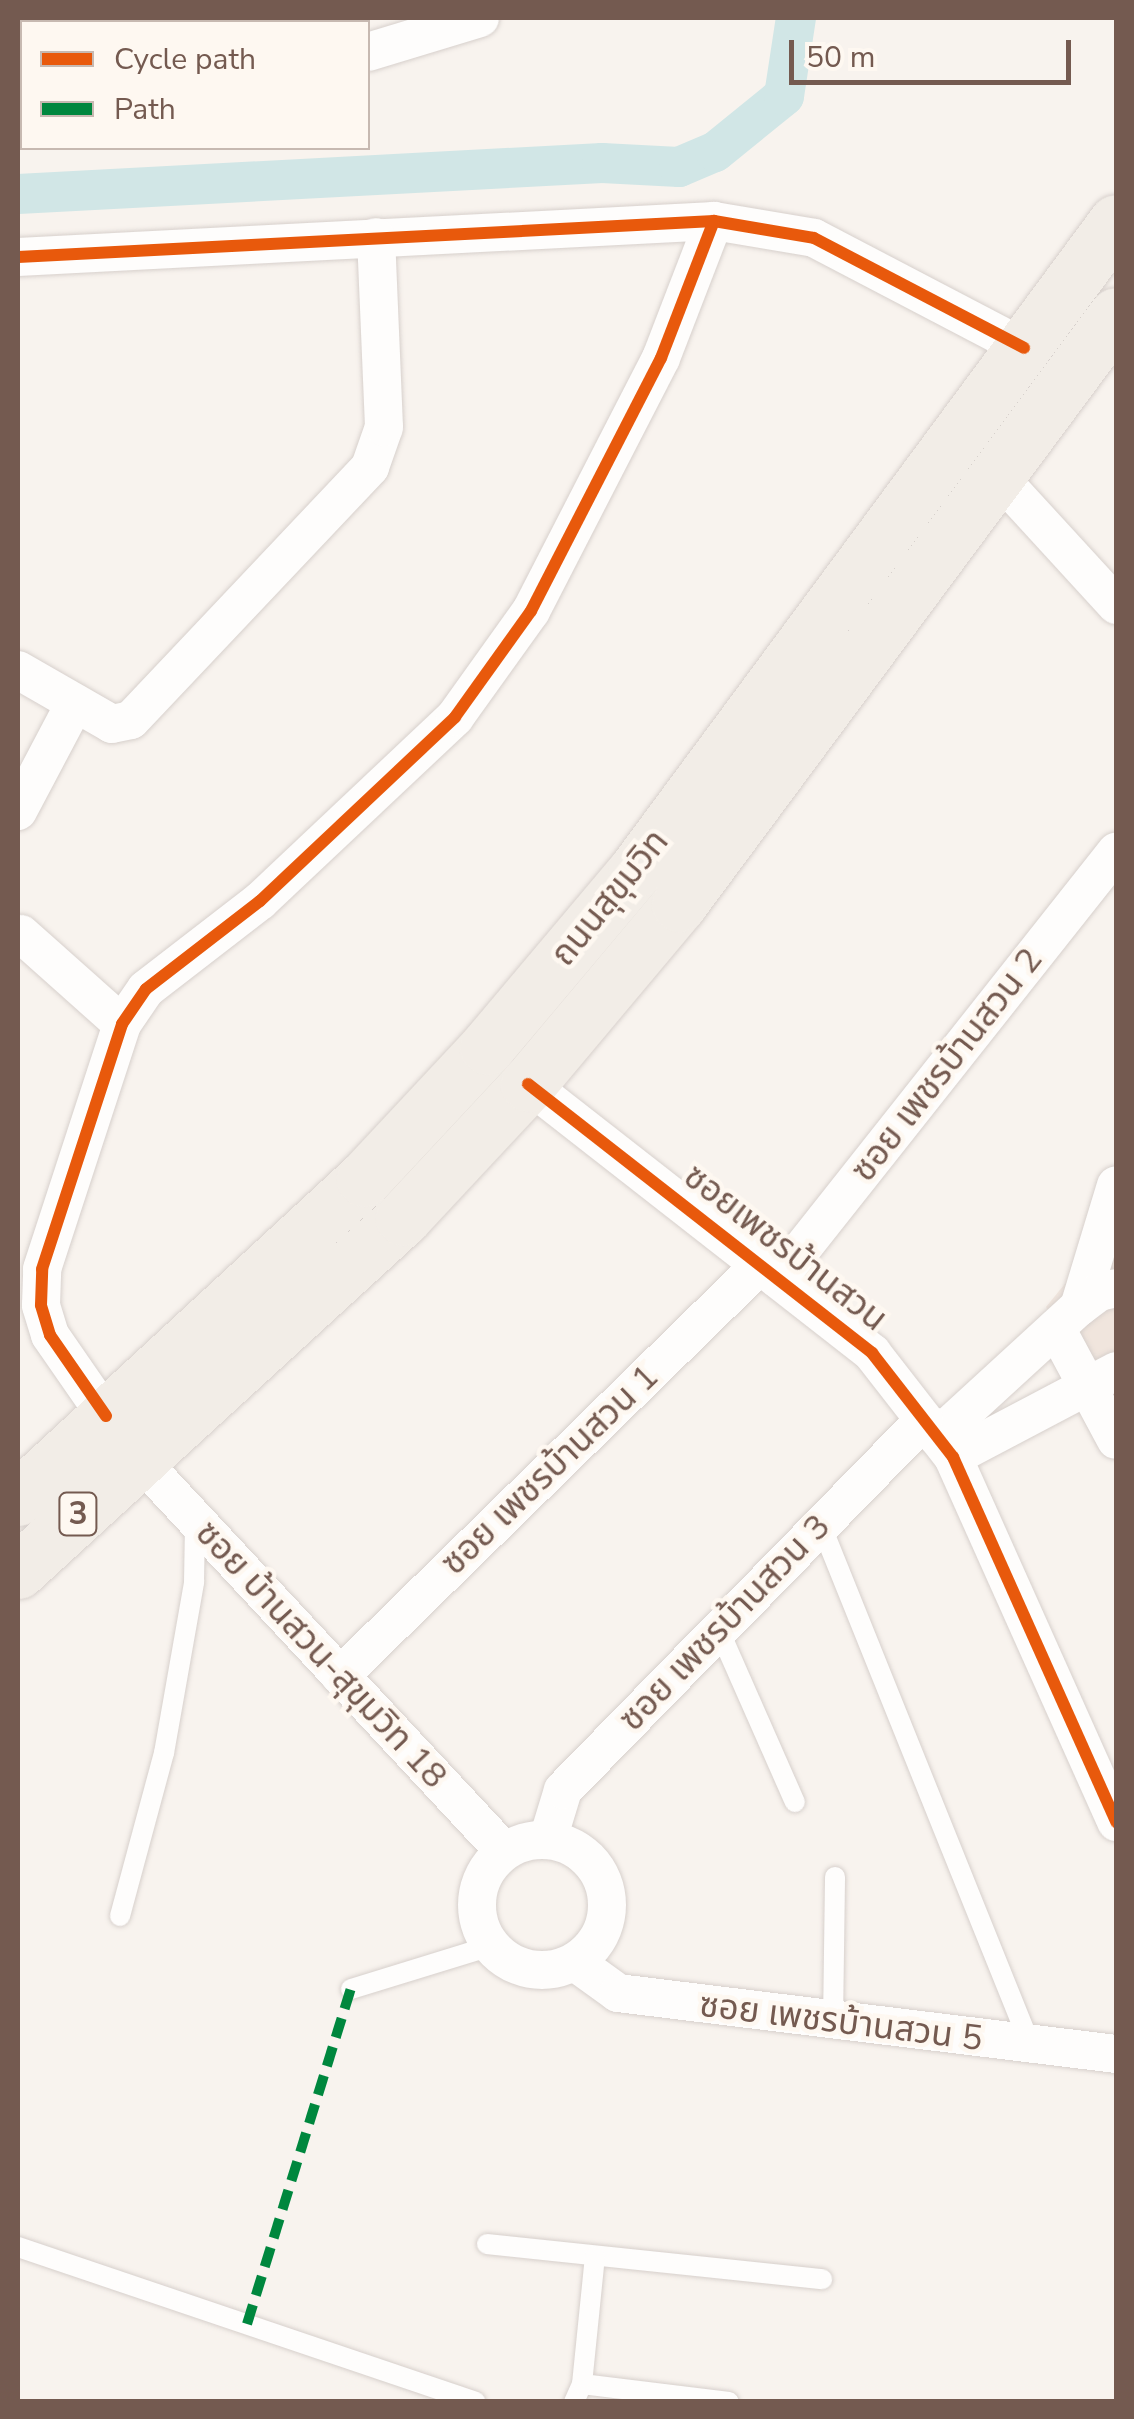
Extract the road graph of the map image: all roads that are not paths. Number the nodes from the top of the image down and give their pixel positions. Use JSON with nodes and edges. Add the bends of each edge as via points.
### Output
{"nodes":[{"id":1,"x":480,"y":18,"type":"edge"},
{"id":2,"x":370,"y":51,"type":"edge"},
{"id":3,"x":714,"y":221,"type":"junction"},
{"id":4,"x":1116,"y":222,"type":"edge"},
{"id":5,"x":376,"y":237,"type":"junction"},
{"id":6,"x":18,"y":257,"type":"edge"},
{"id":7,"x":1116,"y":315,"type":"edge"},
{"id":8,"x":1024,"y":348,"type":"junction"},
{"id":9,"x":998,"y":476,"type":"junction"},
{"id":10,"x":1116,"y":602,"type":"edge"},
{"id":11,"x":18,"y":670,"type":"edge"},
{"id":12,"x":75,"y":702,"type":"junction"},
{"id":13,"x":18,"y":810,"type":"edge"},
{"id":14,"x":1116,"y":852,"type":"edge"},
{"id":15,"x":21,"y":934,"type":"dead end"},
{"id":16,"x":122,"y":1024,"type":"junction"},
{"id":17,"x":528,"y":1084,"type":"junction"},
{"id":18,"x":1116,"y":1185,"type":"edge"},
{"id":19,"x":769,"y":1272,"type":"junction"},
{"id":20,"x":1116,"y":1288,"type":"edge"},
{"id":21,"x":1068,"y":1317,"type":"junction"},
{"id":22,"x":1103,"y":1377,"type":"edge"},
{"id":23,"x":938,"y":1438,"type":"junction"},
{"id":24,"x":106,"y":1440,"type":"junction"},
{"id":25,"x":1116,"y":1440,"type":"edge"},
{"id":26,"x":18,"y":1498,"type":"edge"},
{"id":27,"x":195,"y":1520,"type":"junction"},
{"id":28,"x":821,"y":1525,"type":"junction"},
{"id":29,"x":18,"y":1570,"type":"edge"},
{"id":30,"x":719,"y":1630,"type":"junction"},
{"id":31,"x":340,"y":1676,"type":"junction"},
{"id":32,"x":796,"y":1802,"type":"dead end"},
{"id":33,"x":1116,"y":1822,"type":"edge"},
{"id":34,"x":548,"y":1839,"type":"junction"},
{"id":35,"x":504,"y":1851,"type":"junction"},
{"id":36,"x":834,"y":1877,"type":"dead end"},
{"id":37,"x":120,"y":1916,"type":"dead end"},
{"id":38,"x":491,"y":1946,"type":"junction"},
{"id":39,"x":574,"y":1962,"type":"junction"},
{"id":40,"x":351,"y":1990,"type":"dead end"},
{"id":41,"x":833,"y":2022,"type":"junction"},
{"id":42,"x":1030,"y":2044,"type":"junction"},
{"id":43,"x":1116,"y":2054,"type":"edge"},
{"id":44,"x":487,"y":2244,"type":"dead end"},
{"id":45,"x":18,"y":2247,"type":"edge"},
{"id":46,"x":596,"y":2258,"type":"junction"},
{"id":47,"x":822,"y":2279,"type":"dead end"},
{"id":48,"x":578,"y":2393,"type":"edge"},
{"id":49,"x":607,"y":2394,"type":"edge"},
{"id":50,"x":475,"y":2402,"type":"edge"},
{"id":51,"x":729,"y":2402,"type":"edge"}],
"edges":[{"from":1,"to":2,"type":"street"},
{"from":3,"to":5,"type":"street"},
{"from":3,"to":8,"type":"street","via":[[814,238]]},
{"from":3,"to":16,"type":"street","name":"ซอย บ้านสวน-สุขุมวิท 18","via":[[662,358],[530,611],[455,717],[260,901],[146,989]]},
{"from":4,"to":8,"type":"main road","name":"ถนนสุขุมวิท"},
{"from":5,"to":6,"type":"street"},
{"from":5,"to":12,"type":"street","via":[[384,427],[370,467],[148,707],[112,724]]},
{"from":7,"to":9,"type":"main road","name":"ถนนสุขุมวิท"},
{"from":8,"to":24,"type":"main road","name":"ถนนสุขุมวิท","via":[[636,870],[486,1048]]},
{"from":9,"to":10,"type":"street"},
{"from":9,"to":17,"type":"main road","name":"ถนนสุขุมวิท","via":[[678,904]]},
{"from":11,"to":12,"type":"street"},
{"from":12,"to":13,"type":"street"},
{"from":14,"to":19,"type":"street","name":"ซอย เพชรบ้านสวน 2"},
{"from":15,"to":16,"type":"street"},
{"from":16,"to":24,"type":"street","name":"ซอย บ้านสวน-สุขุมวิท 18","via":[[42,1269],[40,1306]]},
{"from":17,"to":19,"type":"street","name":"ซอยเพชรบ้านสวน"},
{"from":17,"to":24,"type":"main road","name":"ถนนสุขุมวิท","via":[[403,1218]]},
{"from":18,"to":21,"type":"street"},
{"from":19,"to":23,"type":"street","name":"ซอยเพชรบ้านสวน","via":[[872,1353]]},
{"from":19,"to":31,"type":"street","name":"ซอย เพชรบ้านสวน 1"},
{"from":20,"to":21,"type":"street","via":[[1099,1292]]},
{"from":21,"to":22,"type":"street"},
{"from":21,"to":23,"type":"street"},
{"from":22,"to":23,"type":"street"},
{"from":22,"to":25,"type":"street"},
{"from":23,"to":28,"type":"street","name":"ซอย เพชรบ้านสวน 3"},
{"from":23,"to":33,"type":"street","name":"ซอยเพชรบ้านสวน"},
{"from":24,"to":26,"type":"main road","name":"ถนนสุขุมวิท","number":"3"},
{"from":24,"to":27,"type":"street","name":"ซอย บ้านสวน-สุขุมวิท 18"},
{"from":24,"to":29,"type":"main road","name":"ถนนสุขุมวิท","number":"3"},
{"from":27,"to":31,"type":"street","name":"ซอย บ้านสวน-สุขุมวิท 18"},
{"from":27,"to":37,"type":"lane","via":[[194,1582],[164,1753]]},
{"from":28,"to":30,"type":"street","name":"ซอย เพชรบ้านสวน 3"},
{"from":28,"to":42,"type":"lane"},
{"from":30,"to":32,"type":"lane"},
{"from":30,"to":34,"type":"street","name":"ซอย เพชรบ้านสวน 3","via":[[563,1790]]},
{"from":31,"to":35,"type":"street","name":"ซอย บ้านสวน-สุขุมวิท 18"},
{"from":34,"to":35,"type":"street"},
{"from":34,"to":39,"type":"street","via":[[586,1855],[607,1891],[603,1931]]},
{"from":35,"to":38,"type":"street","via":[[484,1876],[476,1906]]},
{"from":36,"to":41,"type":"lane"},
{"from":38,"to":39,"type":"street","via":[[521,1967],[558,1969]]},
{"from":38,"to":40,"type":"lane"},
{"from":39,"to":41,"type":"street","name":"ซอย เพชรบ้านสวน 5","via":[[618,1992]]},
{"from":41,"to":42,"type":"street","name":"ซอย เพชรบ้านสวน 5"},
{"from":42,"to":43,"type":"street","name":"ซอย เพชรบ้านสวน 5"},
{"from":44,"to":46,"type":"lane"},
{"from":45,"to":50,"type":"lane"},
{"from":46,"to":47,"type":"lane"},
{"from":46,"to":48,"type":"lane"},
{"from":48,"to":49,"type":"lane"},
{"from":49,"to":51,"type":"lane"}]}
